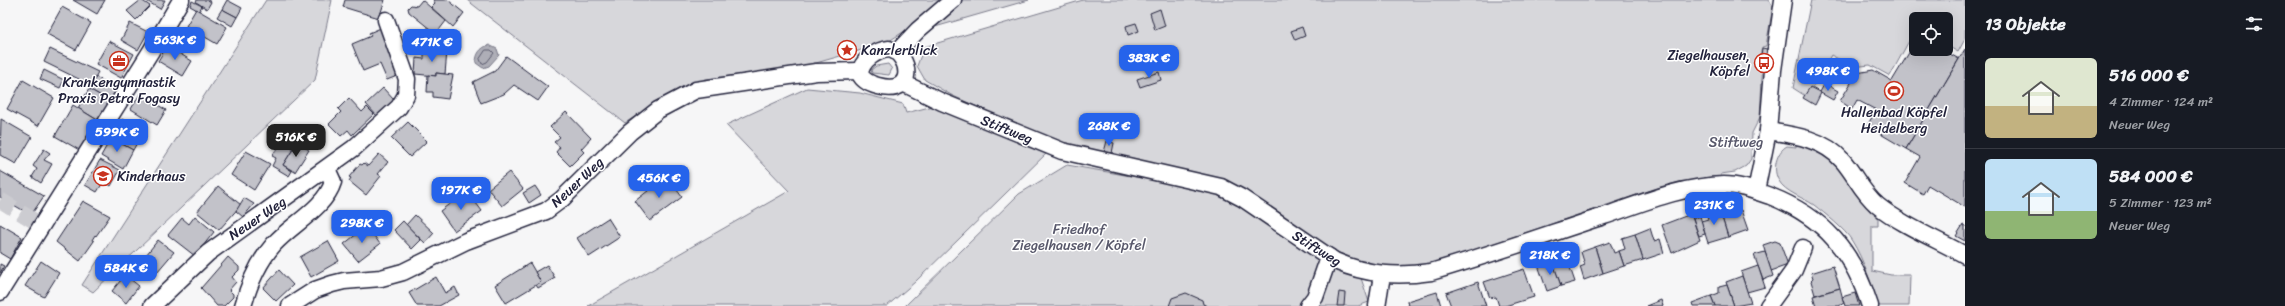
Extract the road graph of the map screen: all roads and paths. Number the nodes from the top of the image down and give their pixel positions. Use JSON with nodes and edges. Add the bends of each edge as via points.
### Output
{"nodes":[{"id":1,"x":181,"y":0,"type":"edge"},
{"id":2,"x":954,"y":0,"type":"edge"},
{"id":3,"x":1783,"y":0,"type":"edge"},
{"id":4,"x":386,"y":20,"type":"dead end"},
{"id":5,"x":897,"y":52,"type":"junction"},
{"id":6,"x":860,"y":71,"type":"junction"},
{"id":7,"x":903,"y":83,"type":"junction"},
{"id":8,"x":1768,"y":131,"type":"junction"},
{"id":9,"x":327,"y":169,"type":"junction"},
{"id":10,"x":1756,"y":191,"type":"junction"},
{"id":11,"x":1803,"y":248,"type":"dead end"},
{"id":12,"x":1965,"y":255,"type":"edge"},
{"id":13,"x":1329,"y":257,"type":"junction"},
{"id":14,"x":1382,"y":275,"type":"junction"},
{"id":15,"x":0,"y":292,"type":"edge"},
{"id":16,"x":152,"y":306,"type":"edge"},
{"id":17,"x":243,"y":306,"type":"edge"},
{"id":18,"x":290,"y":306,"type":"edge"},
{"id":19,"x":1308,"y":306,"type":"edge"},
{"id":20,"x":1377,"y":306,"type":"edge"},
{"id":21,"x":1768,"y":306,"type":"edge"},
{"id":22,"x":1870,"y":306,"type":"edge"}],
"edges":[{"from":1,"to":15,"type":"street"},
{"from":2,"to":5,"type":"street","via":[[918,30]]},
{"from":3,"to":8,"type":"street","via":[[1772,70]]},
{"from":4,"to":9,"type":"street","via":[[406,79],[403,101],[381,124]]},
{"from":5,"to":6,"type":"street","via":[[887,49],[875,53],[866,60]]},
{"from":5,"to":7,"type":"street","via":[[906,71]]},
{"from":6,"to":7,"type":"street","via":[[864,80],[878,86],[895,88]]},
{"from":6,"to":18,"type":"street","name":"Neuer Weg","via":[[816,72],[696,90],[658,110],[641,123],[562,199],[546,211],[466,241],[403,272],[381,278],[332,284],[315,290]]},
{"from":7,"to":13,"type":"street","name":"Stiftweg","via":[[942,102],[1062,151],[1228,189]]},
{"from":8,"to":10,"type":"street"},
{"from":8,"to":12,"type":"street","via":[[1801,137],[1826,147],[1843,161],[1858,184],[1878,205]]},
{"from":9,"to":16,"type":"street","name":"Neuer Weg","via":[[208,253]]},
{"from":9,"to":17,"type":"street","name":"Neuer Weg","via":[[333,182],[328,194],[274,244],[256,272]]},
{"from":10,"to":14,"type":"street","name":"Stiftweg","via":[[1723,185],[1676,192],[1430,272]]},
{"from":10,"to":22,"type":"street","name":"Stiftweg","via":[[1798,210],[1822,226],[1846,252],[1854,265]]},
{"from":11,"to":21,"type":"street","via":[[1794,270]]},
{"from":13,"to":14,"type":"street","name":"Stiftweg","via":[[1353,268]]},
{"from":13,"to":19,"type":"street","via":[[1315,297]]},
{"from":14,"to":20,"type":"street"}]}
